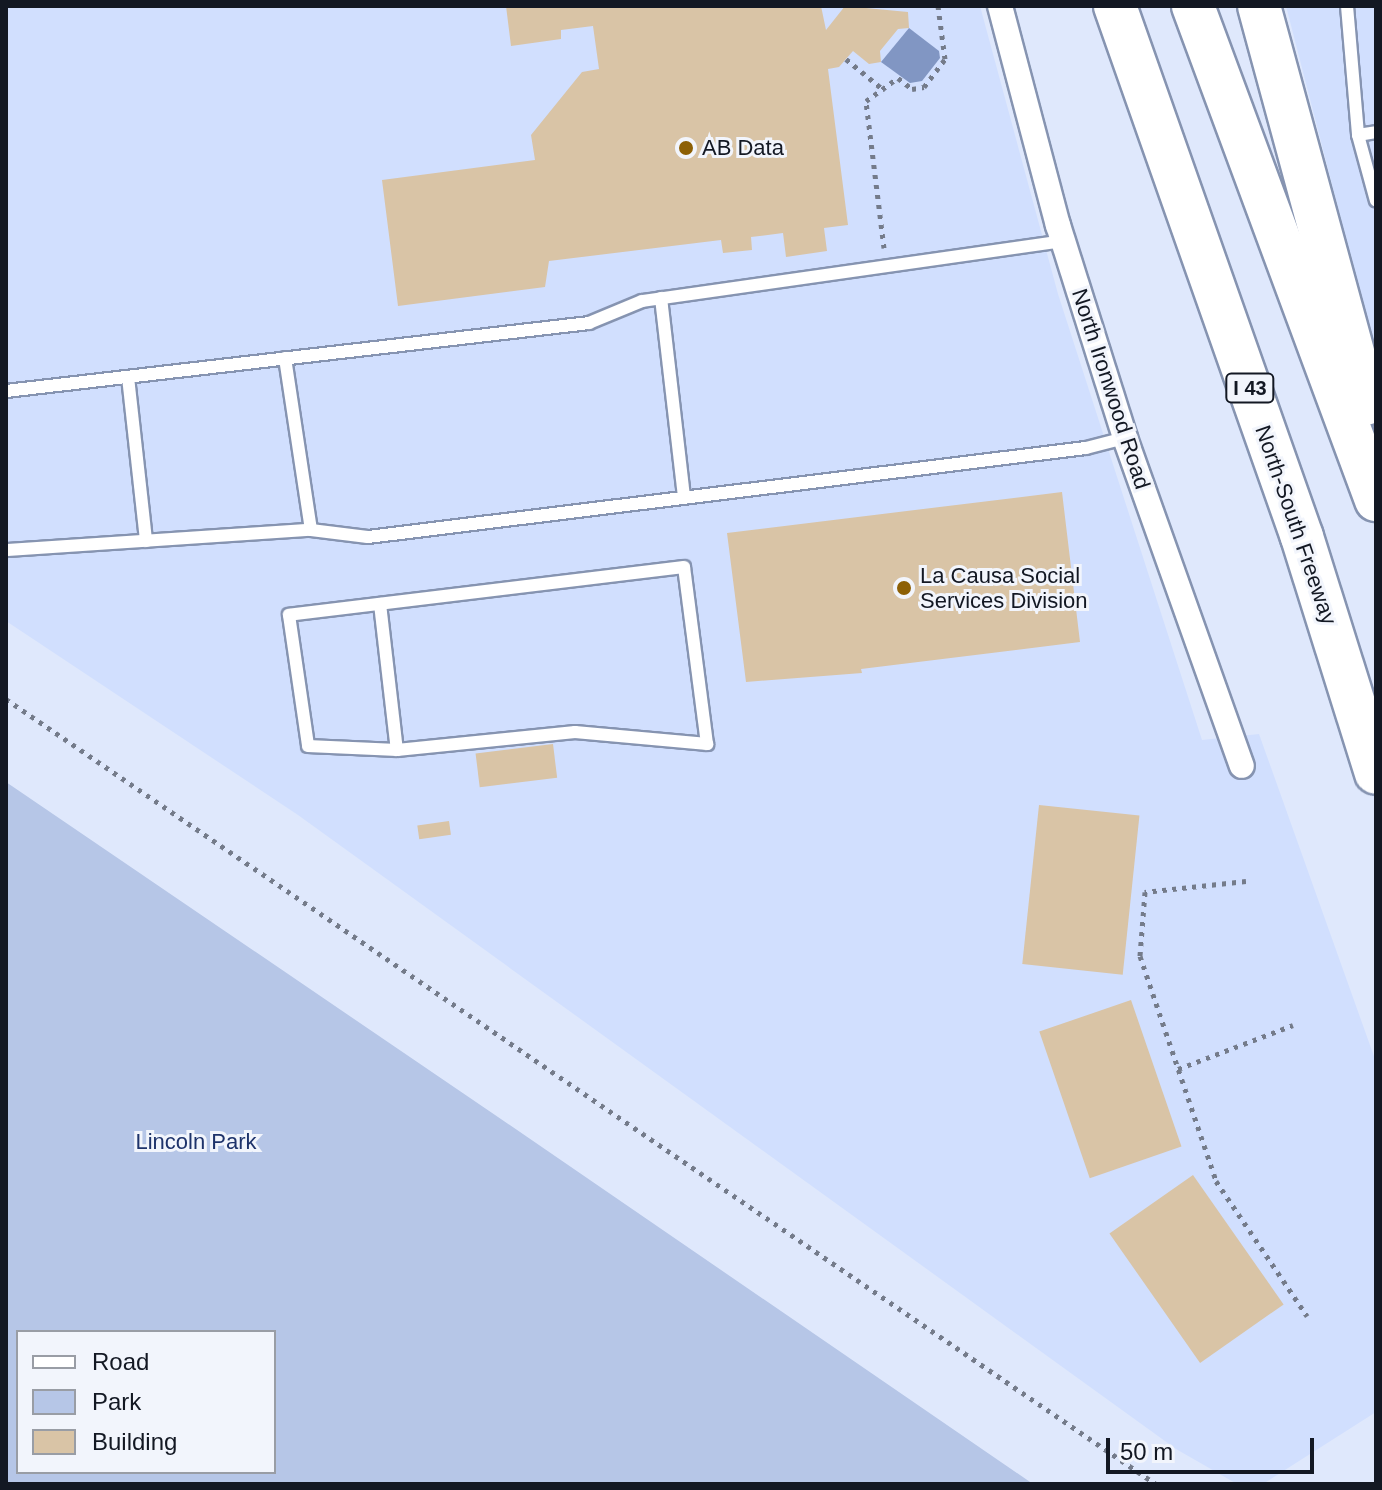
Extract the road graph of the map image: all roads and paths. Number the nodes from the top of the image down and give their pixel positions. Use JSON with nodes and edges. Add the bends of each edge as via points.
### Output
{"nodes":[{"id":1,"x":938,"y":6,"type":"edge"},
{"id":2,"x":1000,"y":6,"type":"edge"},
{"id":3,"x":1115,"y":6,"type":"edge"},
{"id":4,"x":1193,"y":6,"type":"edge"},
{"id":5,"x":1259,"y":6,"type":"edge"},
{"id":6,"x":1347,"y":6,"type":"edge"},
{"id":7,"x":846,"y":59,"type":"dead end"},
{"id":8,"x":885,"y":91,"type":"junction"},
{"id":9,"x":1376,"y":132,"type":"edge"},
{"id":10,"x":1358,"y":135,"type":"junction"},
{"id":11,"x":1376,"y":201,"type":"edge"},
{"id":12,"x":1064,"y":241,"type":"junction"},
{"id":13,"x":886,"y":266,"type":"junction"},
{"id":14,"x":661,"y":298,"type":"junction"},
{"id":15,"x":285,"y":358,"type":"junction"},
{"id":16,"x":128,"y":377,"type":"junction"},
{"id":17,"x":6,"y":391,"type":"edge"},
{"id":18,"x":1376,"y":436,"type":"edge"},
{"id":19,"x":1125,"y":438,"type":"junction"},
{"id":20,"x":684,"y":498,"type":"junction"},
{"id":21,"x":1376,"y":500,"type":"edge"},
{"id":22,"x":311,"y":530,"type":"junction"},
{"id":23,"x":146,"y":541,"type":"junction"},
{"id":24,"x":6,"y":550,"type":"edge"},
{"id":25,"x":380,"y":604,"type":"junction"},
{"id":26,"x":6,"y":699,"type":"edge"},
{"id":27,"x":397,"y":750,"type":"junction"},
{"id":28,"x":1242,"y":766,"type":"dead end"},
{"id":29,"x":1376,"y":773,"type":"edge"},
{"id":30,"x":1246,"y":881,"type":"dead end"},
{"id":31,"x":1293,"y":1025,"type":"dead end"},
{"id":32,"x":1178,"y":1069,"type":"junction"},
{"id":33,"x":1307,"y":1316,"type":"dead end"},
{"id":34,"x":1156,"y":1484,"type":"edge"}],
"edges":[{"from":1,"to":8,"type":"path","via":[[945,59],[924,87],[912,89],[898,78]]},
{"from":2,"to":12,"type":"street","name":"North Ironwood Road"},
{"from":3,"to":29,"type":"highway","name":"North-South Freeway","number":"I 43","via":[[1302,537]]},
{"from":4,"to":21,"type":"highway"},
{"from":5,"to":18,"type":"highway"},
{"from":6,"to":10,"type":"lane"},
{"from":7,"to":8,"type":"path"},
{"from":8,"to":13,"type":"path","via":[[873,92],[866,101]]},
{"from":9,"to":10,"type":"lane"},
{"from":10,"to":11,"type":"lane"},
{"from":12,"to":13,"type":"lane"},
{"from":12,"to":19,"type":"street","name":"North Ironwood Road"},
{"from":13,"to":14,"type":"lane"},
{"from":14,"to":15,"type":"lane","via":[[589,323]]},
{"from":14,"to":20,"type":"lane"},
{"from":15,"to":16,"type":"lane"},
{"from":15,"to":22,"type":"lane"},
{"from":16,"to":17,"type":"lane"},
{"from":16,"to":23,"type":"lane"},
{"from":19,"to":20,"type":"lane","via":[[1086,448]]},
{"from":19,"to":28,"type":"street","name":"North Ironwood Road"},
{"from":20,"to":22,"type":"lane","via":[[368,537]]},
{"from":22,"to":23,"type":"lane"},
{"from":23,"to":24,"type":"lane"},
{"from":25,"to":27,"type":"lane"},
{"from":25,"to":27,"type":"lane","via":[[289,615],[308,746]]},
{"from":25,"to":27,"type":"lane","via":[[684,567],[707,744],[575,732]]},
{"from":26,"to":34,"type":"path"},
{"from":30,"to":32,"type":"path","via":[[1145,892],[1140,956]]},
{"from":31,"to":32,"type":"path"},
{"from":32,"to":33,"type":"path","via":[[1216,1181]]}]}
